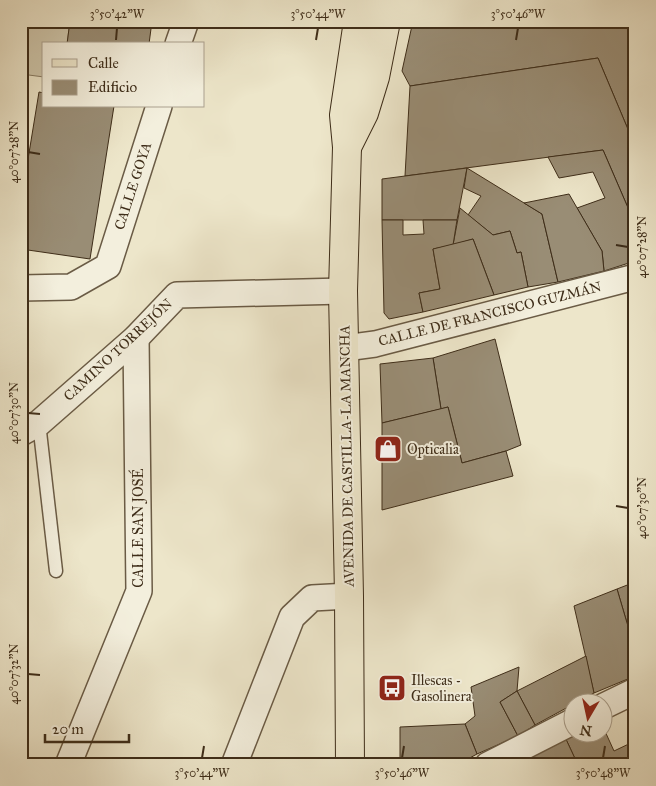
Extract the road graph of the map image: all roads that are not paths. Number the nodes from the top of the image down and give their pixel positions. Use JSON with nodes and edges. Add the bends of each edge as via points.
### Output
{"nodes":[{"id":1,"x":186,"y":21,"type":"edge"},
{"id":2,"x":358,"y":21,"type":"edge"},
{"id":3,"x":386,"y":21,"type":"edge"},
{"id":4,"x":179,"y":42,"type":"edge"},
{"id":5,"x":158,"y":108,"type":"edge"},
{"id":6,"x":347,"y":148,"type":"junction"},
{"id":7,"x":635,"y":277,"type":"edge"},
{"id":8,"x":21,"y":288,"type":"edge"},
{"id":9,"x":343,"y":291,"type":"junction"},
{"id":10,"x":136,"y":338,"type":"junction"},
{"id":11,"x":345,"y":348,"type":"junction"},
{"id":12,"x":30,"y":428,"type":"edge"},
{"id":13,"x":56,"y":571,"type":"dead end"},
{"id":14,"x":349,"y":596,"type":"junction"},
{"id":15,"x":635,"y":691,"type":"edge"},
{"id":16,"x":614,"y":701,"type":"edge"},
{"id":17,"x":564,"y":726,"type":"edge"},
{"id":18,"x":68,"y":765,"type":"edge"},
{"id":19,"x":234,"y":765,"type":"edge"},
{"id":20,"x":350,"y":765,"type":"edge"},
{"id":21,"x":488,"y":765,"type":"edge"}],
"edges":[{"from":1,"to":4,"type":"street"},
{"from":2,"to":6,"type":"main road","name":"AVENIDA DE CASTILLA-LA MANCHA","via":[[344,116]]},
{"from":3,"to":6,"type":"main road","name":"AVENIDA DE CASTILLA-LA MANCHA","via":[[364,114]]},
{"from":5,"to":8,"type":"street","name":"CALLE GOYA","via":[[108,266],[71,287]]},
{"from":6,"to":9,"type":"main road","name":"AVENIDA DE CASTILLA-LA MANCHA"},
{"from":7,"to":11,"type":"street","name":"CALLE DE FRANCISCO GUZMÁN","via":[[375,344]]},
{"from":9,"to":10,"type":"street","name":"CAMINO TORREJÓN","via":[[177,295]]},
{"from":9,"to":11,"type":"main road","name":"AVENIDA DE CASTILLA-LA MANCHA"},
{"from":10,"to":12,"type":"street","name":"CAMINO TORREJÓN"},
{"from":10,"to":18,"type":"street","name":"CALLE SAN JOSÉ","via":[[139,591]]},
{"from":11,"to":14,"type":"main road","name":"AVENIDA DE CASTILLA-LA MANCHA"},
{"from":12,"to":13,"type":"lane"},
{"from":14,"to":19,"type":"street","via":[[312,598],[292,617]]},
{"from":14,"to":20,"type":"main road","name":"AVENIDA DE CASTILLA-LA MANCHA"},
{"from":15,"to":16,"type":"street"},
{"from":17,"to":21,"type":"street"}]}
